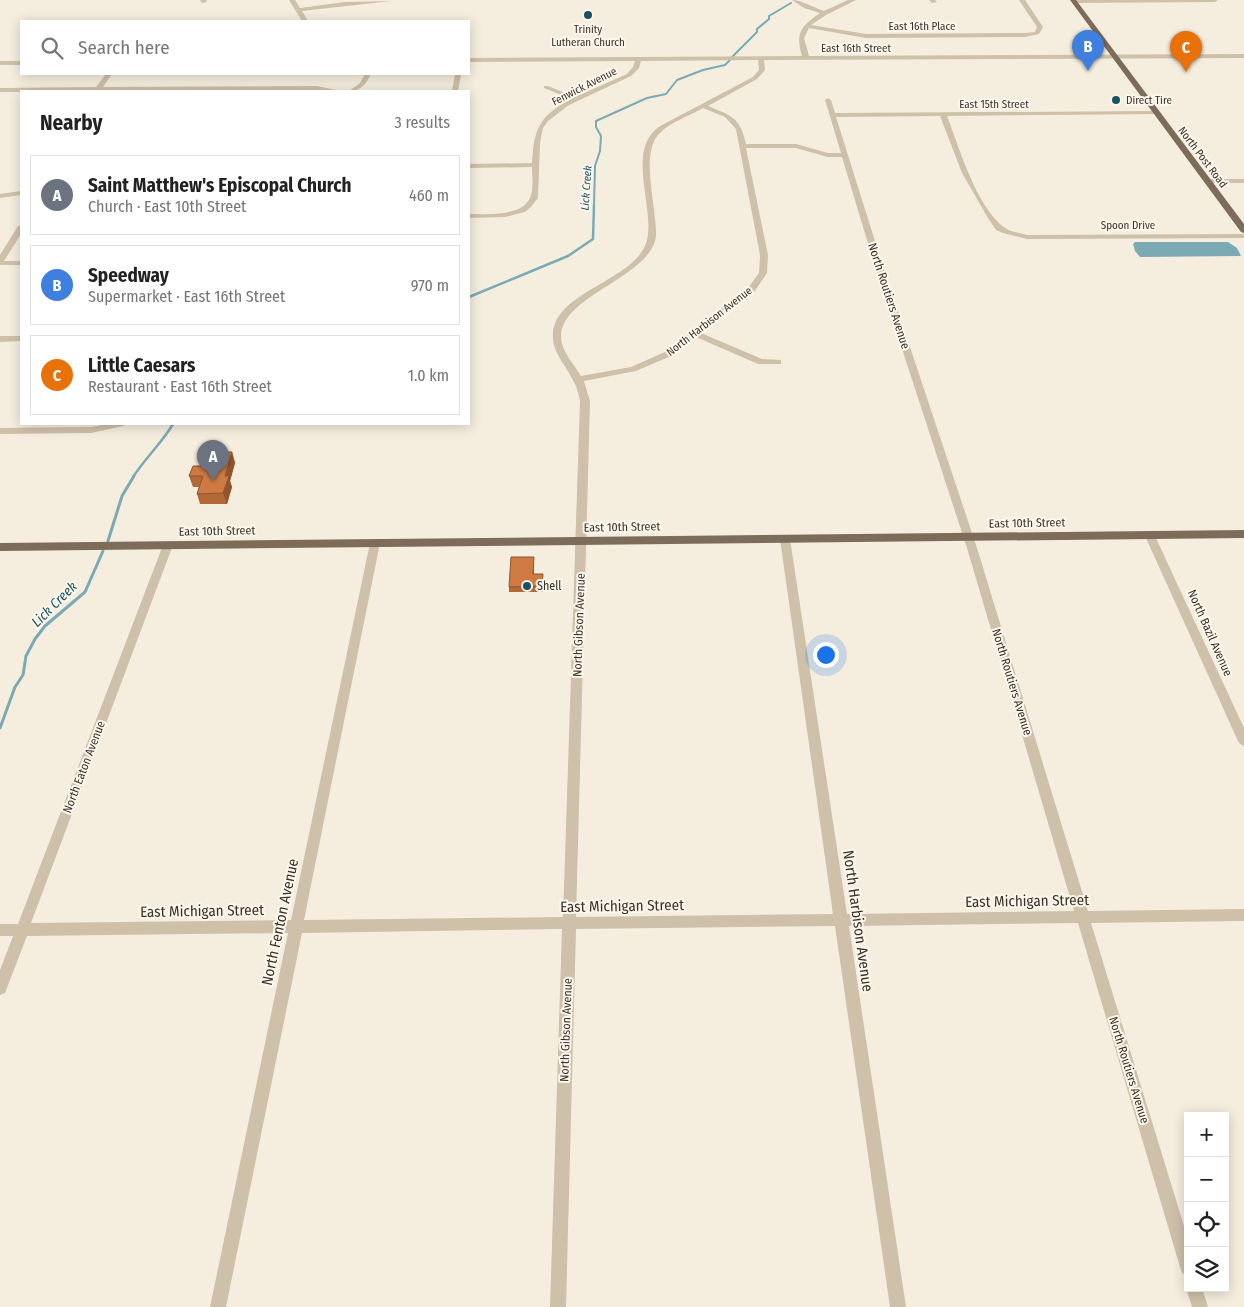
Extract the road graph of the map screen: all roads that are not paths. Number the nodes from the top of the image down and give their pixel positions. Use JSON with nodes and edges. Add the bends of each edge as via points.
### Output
{"nodes":[{"id":1,"x":292,"y":0,"type":"edge"},
{"id":2,"x":795,"y":0,"type":"edge"},
{"id":3,"x":853,"y":0,"type":"edge"},
{"id":4,"x":1022,"y":0,"type":"edge"},
{"id":5,"x":1073,"y":0,"type":"edge"},
{"id":6,"x":1215,"y":0,"type":"edge"},
{"id":7,"x":389,"y":1,"type":"edge"},
{"id":8,"x":297,"y":10,"type":"junction"},
{"id":9,"x":826,"y":12,"type":"junction"},
{"id":10,"x":304,"y":20,"type":"edge"},
{"id":11,"x":807,"y":26,"type":"junction"},
{"id":12,"x":1114,"y":56,"type":"junction"},
{"id":13,"x":1244,"y":56,"type":"edge"},
{"id":14,"x":761,"y":58,"type":"junction"},
{"id":15,"x":806,"y":58,"type":"junction"},
{"id":16,"x":638,"y":59,"type":"junction"},
{"id":17,"x":470,"y":60,"type":"edge"},
{"id":18,"x":0,"y":63,"type":"edge"},
{"id":19,"x":20,"y":63,"type":"edge"},
{"id":20,"x":108,"y":75,"type":"edge"},
{"id":21,"x":367,"y":75,"type":"edge"},
{"id":22,"x":458,"y":75,"type":"edge"},
{"id":23,"x":546,"y":87,"type":"dead end"},
{"id":24,"x":0,"y":90,"type":"edge"},
{"id":25,"x":98,"y":90,"type":"edge"},
{"id":26,"x":331,"y":90,"type":"edge"},
{"id":27,"x":354,"y":90,"type":"edge"},
{"id":28,"x":455,"y":90,"type":"edge"},
{"id":29,"x":578,"y":100,"type":"junction"},
{"id":30,"x":828,"y":100,"type":"dead end"},
{"id":31,"x":703,"y":106,"type":"junction"},
{"id":32,"x":1157,"y":113,"type":"junction"},
{"id":33,"x":943,"y":114,"type":"junction"},
{"id":34,"x":832,"y":115,"type":"junction"},
{"id":35,"x":743,"y":146,"type":"junction"},
{"id":36,"x":845,"y":155,"type":"junction"},
{"id":37,"x":536,"y":165,"type":"junction"},
{"id":38,"x":470,"y":166,"type":"edge"},
{"id":39,"x":1208,"y":181,"type":"junction"},
{"id":40,"x":1244,"y":181,"type":"edge"},
{"id":41,"x":20,"y":193,"type":"edge"},
{"id":42,"x":0,"y":196,"type":"edge"},
{"id":43,"x":470,"y":216,"type":"edge"},
{"id":44,"x":20,"y":230,"type":"edge"},
{"id":45,"x":1244,"y":230,"type":"edge"},
{"id":46,"x":1244,"y":236,"type":"edge"},
{"id":47,"x":0,"y":262,"type":"edge"},
{"id":48,"x":20,"y":263,"type":"edge"},
{"id":49,"x":695,"y":333,"type":"junction"},
{"id":50,"x":20,"y":339,"type":"edge"},
{"id":51,"x":0,"y":340,"type":"edge"},
{"id":52,"x":778,"y":362,"type":"dead end"},
{"id":53,"x":580,"y":379,"type":"junction"},
{"id":54,"x":115,"y":425,"type":"edge"},
{"id":55,"x":0,"y":430,"type":"edge"},
{"id":56,"x":1244,"y":534,"type":"edge"},
{"id":57,"x":1150,"y":536,"type":"junction"},
{"id":58,"x":967,"y":538,"type":"junction"},
{"id":59,"x":785,"y":539,"type":"junction"},
{"id":60,"x":581,"y":541,"type":"junction"},
{"id":61,"x":375,"y":543,"type":"junction"},
{"id":62,"x":168,"y":545,"type":"junction"},
{"id":63,"x":0,"y":547,"type":"edge"},
{"id":64,"x":1244,"y":742,"type":"edge"},
{"id":65,"x":1244,"y":915,"type":"edge"},
{"id":66,"x":1082,"y":916,"type":"junction"},
{"id":67,"x":841,"y":920,"type":"junction"},
{"id":68,"x":569,"y":923,"type":"junction"},
{"id":69,"x":296,"y":926,"type":"junction"},
{"id":70,"x":0,"y":930,"type":"edge"},
{"id":71,"x":22,"y":930,"type":"junction"},
{"id":72,"x":0,"y":988,"type":"edge"},
{"id":73,"x":1184,"y":1254,"type":"edge"},
{"id":74,"x":1195,"y":1292,"type":"edge"},
{"id":75,"x":218,"y":1307,"type":"edge"},
{"id":76,"x":558,"y":1307,"type":"edge"},
{"id":77,"x":898,"y":1307,"type":"edge"},
{"id":78,"x":1200,"y":1307,"type":"edge"}],
"edges":[{"from":1,"to":8,"type":"street"},
{"from":2,"to":9,"type":"street","via":[[806,7]]},
{"from":3,"to":9,"type":"street"},
{"from":4,"to":11,"type":"street","name":"East 16th Place","via":[[1040,28],[1038,32],[1025,35],[871,36]]},
{"from":5,"to":6,"type":"street"},
{"from":5,"to":12,"type":"main road","name":"North Post Road"},
{"from":7,"to":8,"type":"street"},
{"from":8,"to":10,"type":"street"},
{"from":9,"to":11,"type":"street"},
{"from":11,"to":15,"type":"street","via":[[801,38]]},
{"from":12,"to":13,"type":"street","name":"East 16th Street"},
{"from":12,"to":15,"type":"street","name":"East 16th Street"},
{"from":12,"to":32,"type":"main road","name":"North Post Road"},
{"from":14,"to":15,"type":"street","name":"East 16th Street"},
{"from":14,"to":16,"type":"street","name":"East 16th Street"},
{"from":14,"to":31,"type":"street","name":"North Gibson Avenue","via":[[763,68],[756,78]]},
{"from":16,"to":17,"type":"street","name":"East 16th Street"},
{"from":16,"to":29,"type":"street","name":"Fenwick Avenue","via":[[636,68],[629,75]]},
{"from":18,"to":19,"type":"street"},
{"from":20,"to":25,"type":"street"},
{"from":21,"to":27,"type":"street","via":[[362,85]]},
{"from":22,"to":28,"type":"street"},
{"from":23,"to":29,"type":"street"},
{"from":24,"to":25,"type":"street"},
{"from":25,"to":26,"type":"street"},
{"from":29,"to":37,"type":"street","name":"Fenwick Avenue","via":[[552,113],[543,123]]},
{"from":30,"to":34,"type":"street","name":"North Routiers Avenue"},
{"from":31,"to":35,"type":"street","name":"North Harbison Avenue","via":[[734,121]]},
{"from":31,"to":53,"type":"street","name":"North Gibson Avenue","via":[[660,129],[649,142],[652,232],[647,249],[631,267],[573,306],[560,323],[557,333],[559,348]]},
{"from":32,"to":33,"type":"street","name":"East 15th Street"},
{"from":32,"to":39,"type":"main road","name":"North Post Road"},
{"from":33,"to":34,"type":"street","name":"East 15th Street"},
{"from":33,"to":46,"type":"street","name":"Spoon Drive","via":[[965,174],[1005,233],[1027,237]]},
{"from":34,"to":36,"type":"street","name":"North Routiers Avenue"},
{"from":35,"to":36,"type":"street","via":[[796,146],[828,155]]},
{"from":35,"to":49,"type":"street","name":"North Harbison Avenue","via":[[764,267],[752,290]]},
{"from":36,"to":58,"type":"street","name":"North Routiers Avenue"},
{"from":37,"to":38,"type":"street"},
{"from":37,"to":43,"type":"street","name":"Fenwick Avenue","via":[[533,199],[528,205],[498,216]]},
{"from":39,"to":40,"type":"street"},
{"from":39,"to":45,"type":"main road","name":"North Post Road"},
{"from":41,"to":42,"type":"street"},
{"from":44,"to":47,"type":"street"},
{"from":47,"to":48,"type":"street"},
{"from":49,"to":52,"type":"street","via":[[761,362]]},
{"from":49,"to":53,"type":"street","name":"North Harbison Avenue","via":[[652,362],[618,373]]},
{"from":50,"to":51,"type":"street"},
{"from":53,"to":60,"type":"street","name":"North Gibson Avenue","via":[[585,399]]},
{"from":54,"to":55,"type":"street","via":[[91,430]]},
{"from":56,"to":57,"type":"main road","name":"East 10th Street"},
{"from":57,"to":58,"type":"main road","name":"East 10th Street"},
{"from":57,"to":64,"type":"street","name":"North Bazil Avenue"},
{"from":58,"to":59,"type":"main road","name":"East 10th Street"},
{"from":58,"to":66,"type":"street","name":"North Routiers Avenue"},
{"from":59,"to":60,"type":"main road","name":"East 10th Street"},
{"from":59,"to":67,"type":"street","name":"North Harbison Avenue"},
{"from":60,"to":61,"type":"main road","name":"East 10th Street"},
{"from":60,"to":68,"type":"street","name":"North Gibson Avenue"},
{"from":61,"to":62,"type":"main road","name":"East 10th Street"},
{"from":61,"to":69,"type":"street","name":"North Fenton Avenue"},
{"from":62,"to":63,"type":"main road","name":"East 10th Street"},
{"from":62,"to":71,"type":"street","name":"North Eaton Avenue"},
{"from":65,"to":66,"type":"street","name":"East Michigan Street"},
{"from":66,"to":67,"type":"street","name":"East Michigan Street"},
{"from":66,"to":73,"type":"street","name":"North Routiers Avenue"},
{"from":67,"to":68,"type":"street","name":"East Michigan Street"},
{"from":67,"to":77,"type":"street","name":"North Harbison Avenue"},
{"from":68,"to":69,"type":"street","name":"East Michigan Street"},
{"from":68,"to":76,"type":"street","name":"North Gibson Avenue"},
{"from":69,"to":71,"type":"street","name":"East Michigan Street"},
{"from":69,"to":75,"type":"street","name":"North Fenton Avenue"},
{"from":70,"to":71,"type":"street","name":"East Michigan Street"},
{"from":71,"to":72,"type":"street","name":"North Eaton Avenue"},
{"from":74,"to":78,"type":"street"}]}
